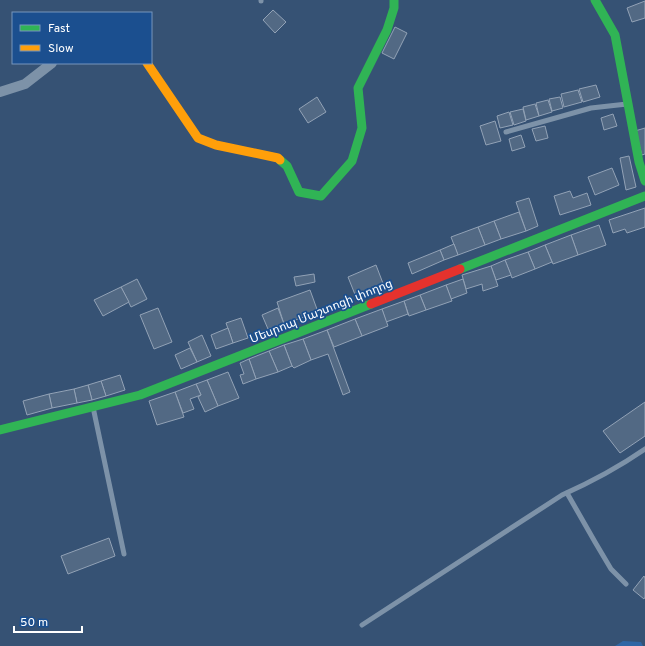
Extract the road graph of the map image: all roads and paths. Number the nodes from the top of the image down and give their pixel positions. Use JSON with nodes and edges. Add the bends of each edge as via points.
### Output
{"nodes":[{"id":1,"x":394,"y":0,"type":"edge"},
{"id":2,"x":595,"y":0,"type":"edge"},
{"id":3,"x":51,"y":64,"type":"edge"},
{"id":4,"x":148,"y":64,"type":"edge"},
{"id":5,"x":0,"y":92,"type":"edge"},
{"id":6,"x":628,"y":103,"type":"junction"},
{"id":7,"x":506,"y":132,"type":"dead end"},
{"id":8,"x":645,"y":181,"type":"edge"},
{"id":9,"x":645,"y":196,"type":"edge"},
{"id":10,"x":93,"y":406,"type":"junction"},
{"id":11,"x":0,"y":430,"type":"edge"},
{"id":12,"x":645,"y":449,"type":"edge"},
{"id":13,"x":567,"y":493,"type":"junction"},
{"id":14,"x":124,"y":554,"type":"dead end"},
{"id":15,"x":626,"y":584,"type":"dead end"},
{"id":16,"x":362,"y":624,"type":"dead end"}],
"edges":[{"from":1,"to":4,"type":"street","via":[[387,30],[358,88],[362,128],[352,161],[321,196],[300,192],[287,166],[278,158],[216,145],[198,138]]},
{"from":2,"to":6,"type":"street","via":[[615,35]]},
{"from":3,"to":5,"type":"street","via":[[25,84]]},
{"from":6,"to":7,"type":"lane","via":[[591,108]]},
{"from":6,"to":8,"type":"street"},
{"from":9,"to":10,"type":"street","name":"Մեսրոպ Մաշտոցի փողոց","via":[[140,395]]},
{"from":10,"to":11,"type":"street","name":"Մեսրոպ Մաշտոցի փողոց"},
{"from":10,"to":14,"type":"lane"},
{"from":12,"to":13,"type":"lane","via":[[584,486]]},
{"from":13,"to":15,"type":"lane","via":[[611,569]]},
{"from":13,"to":16,"type":"lane"}]}
